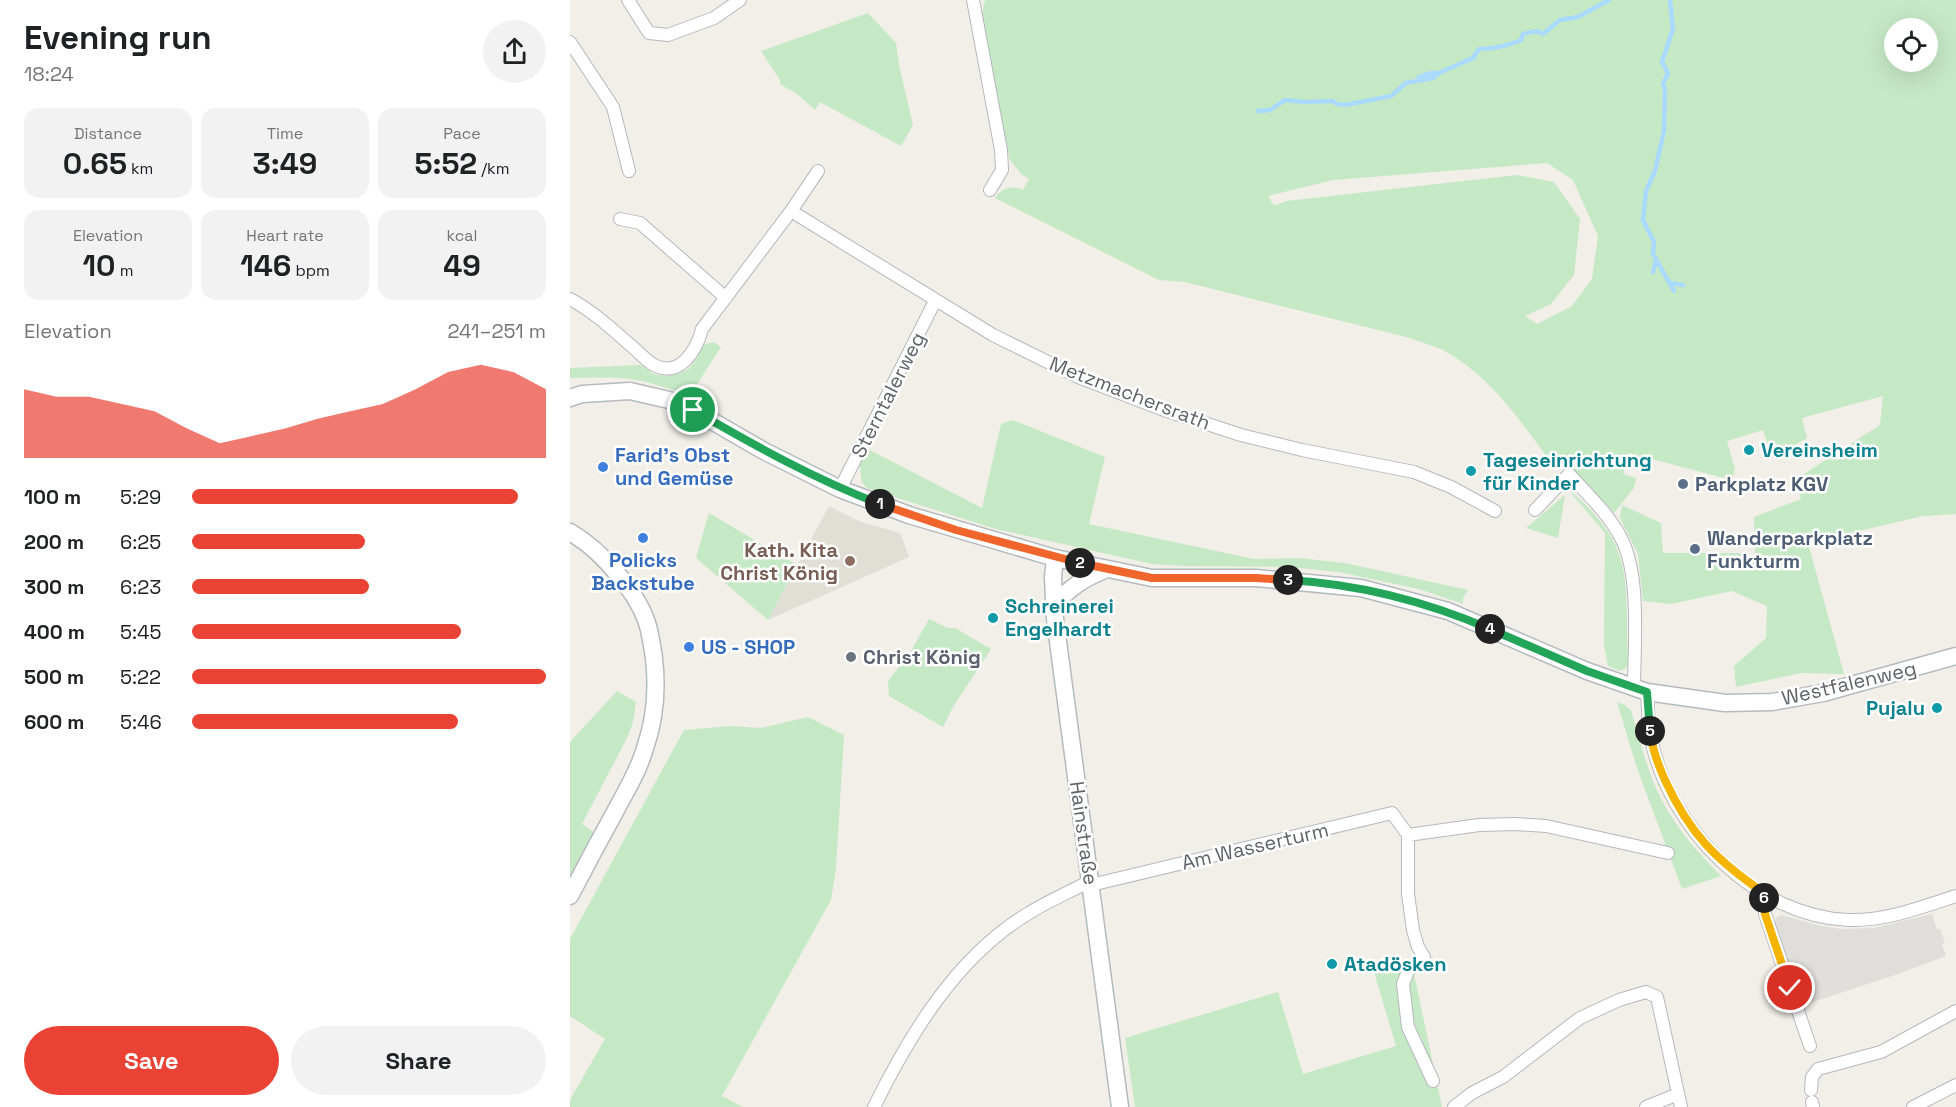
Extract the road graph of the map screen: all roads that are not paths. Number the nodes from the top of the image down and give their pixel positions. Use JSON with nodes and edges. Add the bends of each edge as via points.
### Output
{"nodes":[{"id":1,"x":628,"y":0,"type":"edge"},
{"id":2,"x":740,"y":0,"type":"edge"},
{"id":3,"x":973,"y":0,"type":"edge"},
{"id":4,"x":570,"y":42,"type":"edge"},
{"id":5,"x":629,"y":171,"type":"dead end"},
{"id":6,"x":818,"y":171,"type":"dead end"},
{"id":7,"x":990,"y":190,"type":"dead end"},
{"id":8,"x":791,"y":211,"type":"junction"},
{"id":9,"x":620,"y":219,"type":"dead end"},
{"id":10,"x":726,"y":297,"type":"junction"},
{"id":11,"x":570,"y":299,"type":"edge"},
{"id":12,"x":935,"y":301,"type":"junction"},
{"id":13,"x":570,"y":398,"type":"edge"},
{"id":14,"x":840,"y":489,"type":"junction"},
{"id":15,"x":1535,"y":510,"type":"dead end"},
{"id":16,"x":1495,"y":511,"type":"dead end"},
{"id":17,"x":570,"y":532,"type":"edge"},
{"id":18,"x":1055,"y":558,"type":"junction"},
{"id":19,"x":1107,"y":569,"type":"junction"},
{"id":20,"x":1053,"y":606,"type":"junction"},
{"id":21,"x":1956,"y":656,"type":"edge"},
{"id":22,"x":1641,"y":690,"type":"junction"},
{"id":23,"x":1408,"y":835,"type":"junction"},
{"id":24,"x":1668,"y":853,"type":"dead end"},
{"id":25,"x":1090,"y":883,"type":"junction"},
{"id":26,"x":1764,"y":893,"type":"junction"},
{"id":27,"x":570,"y":896,"type":"edge"},
{"id":28,"x":1956,"y":896,"type":"edge"},
{"id":29,"x":1956,"y":1011,"type":"edge"},
{"id":30,"x":1810,"y":1046,"type":"dead end"},
{"id":31,"x":1433,"y":1081,"type":"dead end"},
{"id":32,"x":1956,"y":1084,"type":"edge"},
{"id":33,"x":1678,"y":1094,"type":"junction"},
{"id":34,"x":1812,"y":1100,"type":"edge"},
{"id":35,"x":874,"y":1107,"type":"edge"},
{"id":36,"x":1120,"y":1107,"type":"edge"},
{"id":37,"x":1454,"y":1107,"type":"edge"},
{"id":38,"x":1646,"y":1107,"type":"edge"},
{"id":39,"x":1681,"y":1107,"type":"edge"},
{"id":40,"x":1913,"y":1107,"type":"edge"}],
"edges":[{"from":1,"to":2,"type":"street","via":[[649,33],[668,35],[714,18]]},
{"from":3,"to":7,"type":"street","via":[[1001,150],[1002,170]]},
{"from":4,"to":5,"type":"street","via":[[613,106]]},
{"from":6,"to":8,"type":"street"},
{"from":8,"to":10,"type":"street"},
{"from":8,"to":12,"type":"street","name":"Metzmachersrath"},
{"from":9,"to":10,"type":"street","via":[[640,223]]},
{"from":10,"to":11,"type":"street","via":[[702,329],[690,358],[669,368],[655,366],[601,319]]},
{"from":12,"to":14,"type":"street","name":"Sterntalerweg"},
{"from":12,"to":16,"type":"street","name":"Metzmachersrath","via":[[1078,377],[1164,410],[1241,435],[1414,472]]},
{"from":13,"to":14,"type":"street","name":"Westfalenweg","via":[[630,392],[669,400]]},
{"from":14,"to":18,"type":"street","name":"Westfalenweg","via":[[909,515]]},
{"from":15,"to":22,"type":"street","via":[[1569,474],[1621,538],[1633,582]]},
{"from":17,"to":27,"type":"street","via":[[602,558],[636,602],[649,629],[655,695],[645,751]]},
{"from":18,"to":19,"type":"street","name":"Westfalenweg"},
{"from":18,"to":20,"type":"street","name":"Hainstraße"},
{"from":19,"to":20,"type":"street","via":[[1072,586]]},
{"from":19,"to":22,"type":"street","name":"Westfalenweg","via":[[1152,578],[1256,578],[1361,588],[1448,611]]},
{"from":20,"to":25,"type":"street","name":"Hainstraße"},
{"from":21,"to":22,"type":"street","name":"Westfalenweg","via":[[1823,693],[1772,702],[1725,703]]},
{"from":22,"to":26,"type":"street","via":[[1661,771],[1676,804],[1707,847],[1733,872]]},
{"from":23,"to":24,"type":"street","via":[[1479,825],[1546,826]]},
{"from":23,"to":25,"type":"street","name":"Am Wasserturm","via":[[1392,813]]},
{"from":23,"to":31,"type":"street","via":[[1412,918],[1424,957],[1408,971],[1403,984],[1408,1028]]},
{"from":25,"to":35,"type":"street","via":[[1028,914],[988,943],[933,1006],[895,1065]]},
{"from":25,"to":36,"type":"street","name":"Hainstraße"},
{"from":26,"to":28,"type":"street","via":[[1817,915],[1849,920],[1884,917]]},
{"from":26,"to":30,"type":"street","via":[[1765,914]]},
{"from":29,"to":34,"type":"street","via":[[1881,1052],[1816,1065]]},
{"from":32,"to":40,"type":"street"},
{"from":33,"to":37,"type":"street","via":[[1657,997],[1646,992],[1580,1018],[1503,1077]]},
{"from":33,"to":38,"type":"street"},
{"from":33,"to":39,"type":"street"}]}
